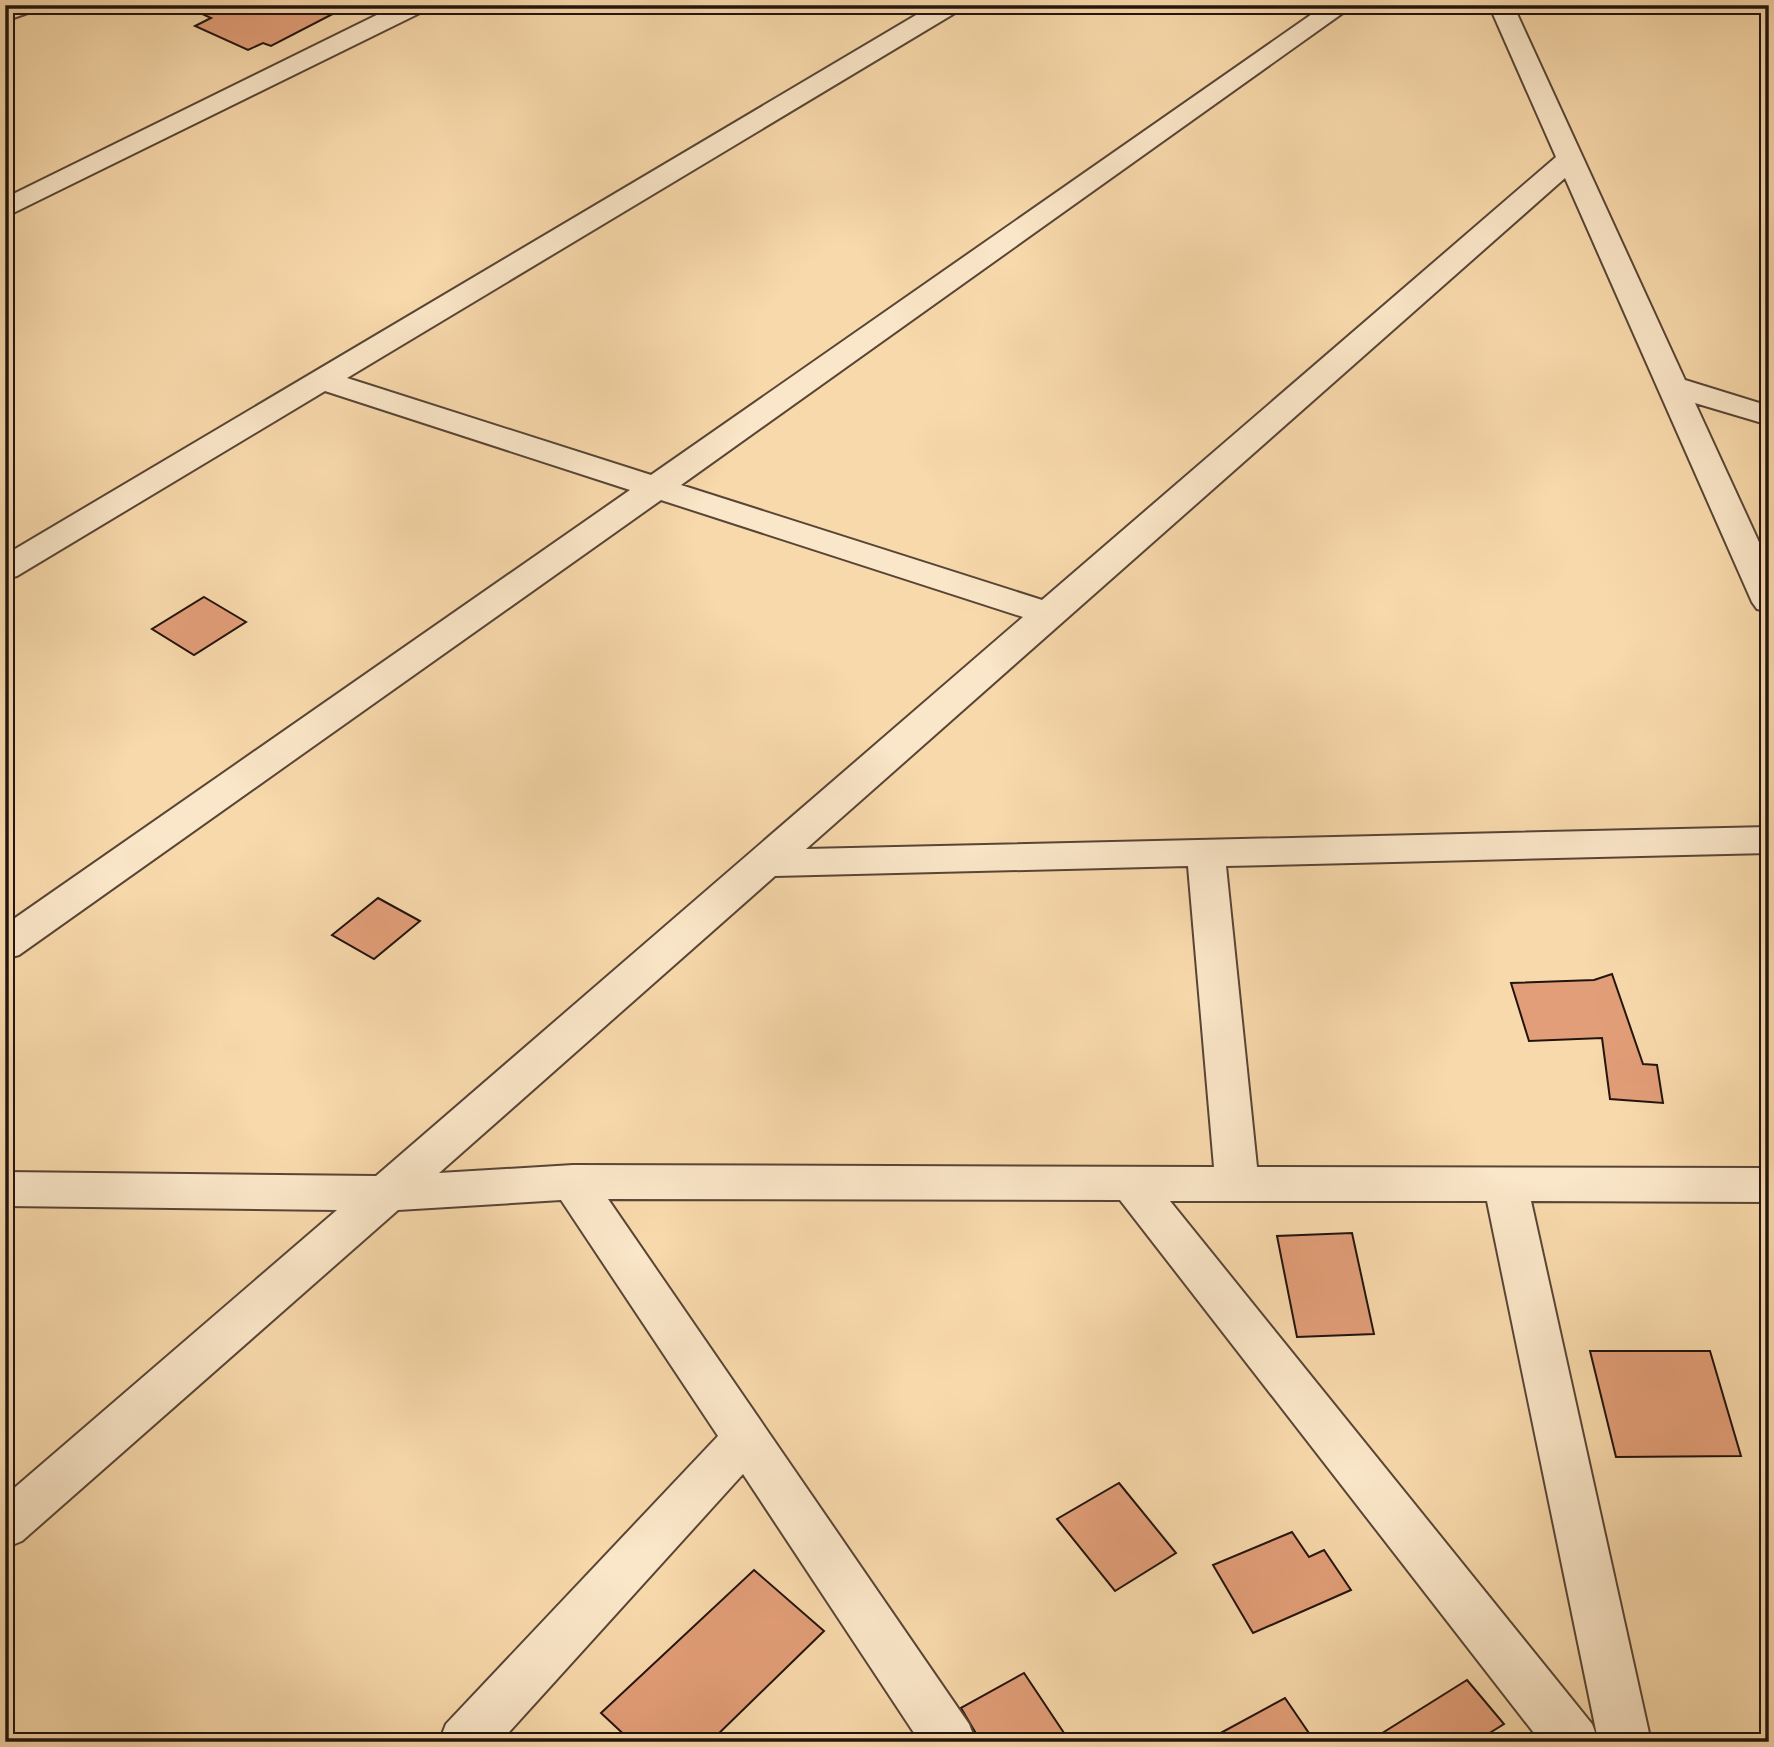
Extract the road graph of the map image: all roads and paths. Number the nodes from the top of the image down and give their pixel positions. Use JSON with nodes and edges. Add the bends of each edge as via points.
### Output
{"nodes":[{"id":1,"x":27,"y":5,"type":"edge"},
{"id":2,"x":417,"y":5,"type":"edge"},
{"id":3,"x":951,"y":5,"type":"edge"},
{"id":4,"x":1342,"y":5,"type":"edge"},
{"id":5,"x":1501,"y":5,"type":"edge"},
{"id":6,"x":376,"y":13,"type":"edge"},
{"id":7,"x":5,"y":14,"type":"edge"},
{"id":8,"x":1570,"y":159,"type":"junction"},
{"id":9,"x":5,"y":209,"type":"edge"},
{"id":10,"x":321,"y":380,"type":"junction"},
{"id":11,"x":1672,"y":386,"type":"junction"},
{"id":12,"x":1769,"y":416,"type":"edge"},
{"id":13,"x":656,"y":488,"type":"junction"},
{"id":14,"x":5,"y":569,"type":"edge"},
{"id":15,"x":1769,"y":602,"type":"edge"},
{"id":16,"x":1049,"y":614,"type":"junction"},
{"id":17,"x":1769,"y":840,"type":"edge"},
{"id":18,"x":1206,"y":852,"type":"junction"},
{"id":19,"x":764,"y":863,"type":"junction"},
{"id":20,"x":5,"y":945,"type":"edge"},
{"id":21,"x":573,"y":1182,"type":"junction"},
{"id":22,"x":1131,"y":1183,"type":"junction"},
{"id":23,"x":1237,"y":1184,"type":"junction"},
{"id":24,"x":1505,"y":1184,"type":"junction"},
{"id":25,"x":1769,"y":1185,"type":"edge"},
{"id":26,"x":5,"y":1189,"type":"edge"},
{"id":27,"x":387,"y":1193,"type":"junction"},
{"id":28,"x":746,"y":1438,"type":"junction"},
{"id":29,"x":5,"y":1526,"type":"edge"},
{"id":30,"x":465,"y":1742,"type":"edge"},
{"id":31,"x":950,"y":1742,"type":"edge"},
{"id":32,"x":1573,"y":1742,"type":"edge"},
{"id":33,"x":1625,"y":1742,"type":"edge"}],
"edges":[{"from":1,"to":7,"type":"street"},
{"from":2,"to":6,"type":"street"},
{"from":3,"to":10,"type":"street"},
{"from":4,"to":13,"type":"street"},
{"from":5,"to":8,"type":"street"},
{"from":6,"to":9,"type":"street"},
{"from":8,"to":11,"type":"street"},
{"from":8,"to":16,"type":"street"},
{"from":10,"to":13,"type":"street"},
{"from":10,"to":14,"type":"street"},
{"from":11,"to":12,"type":"street"},
{"from":11,"to":15,"type":"street"},
{"from":13,"to":16,"type":"street"},
{"from":13,"to":20,"type":"street"},
{"from":16,"to":19,"type":"street"},
{"from":17,"to":18,"type":"street"},
{"from":18,"to":19,"type":"street"},
{"from":18,"to":23,"type":"street"},
{"from":19,"to":27,"type":"street"},
{"from":21,"to":22,"type":"street"},
{"from":21,"to":27,"type":"street"},
{"from":21,"to":28,"type":"street"},
{"from":22,"to":23,"type":"street"},
{"from":22,"to":32,"type":"street"},
{"from":23,"to":24,"type":"street"},
{"from":24,"to":25,"type":"street"},
{"from":24,"to":33,"type":"street"},
{"from":26,"to":27,"type":"street"},
{"from":27,"to":29,"type":"street"},
{"from":28,"to":30,"type":"street"},
{"from":28,"to":31,"type":"street"}]}
